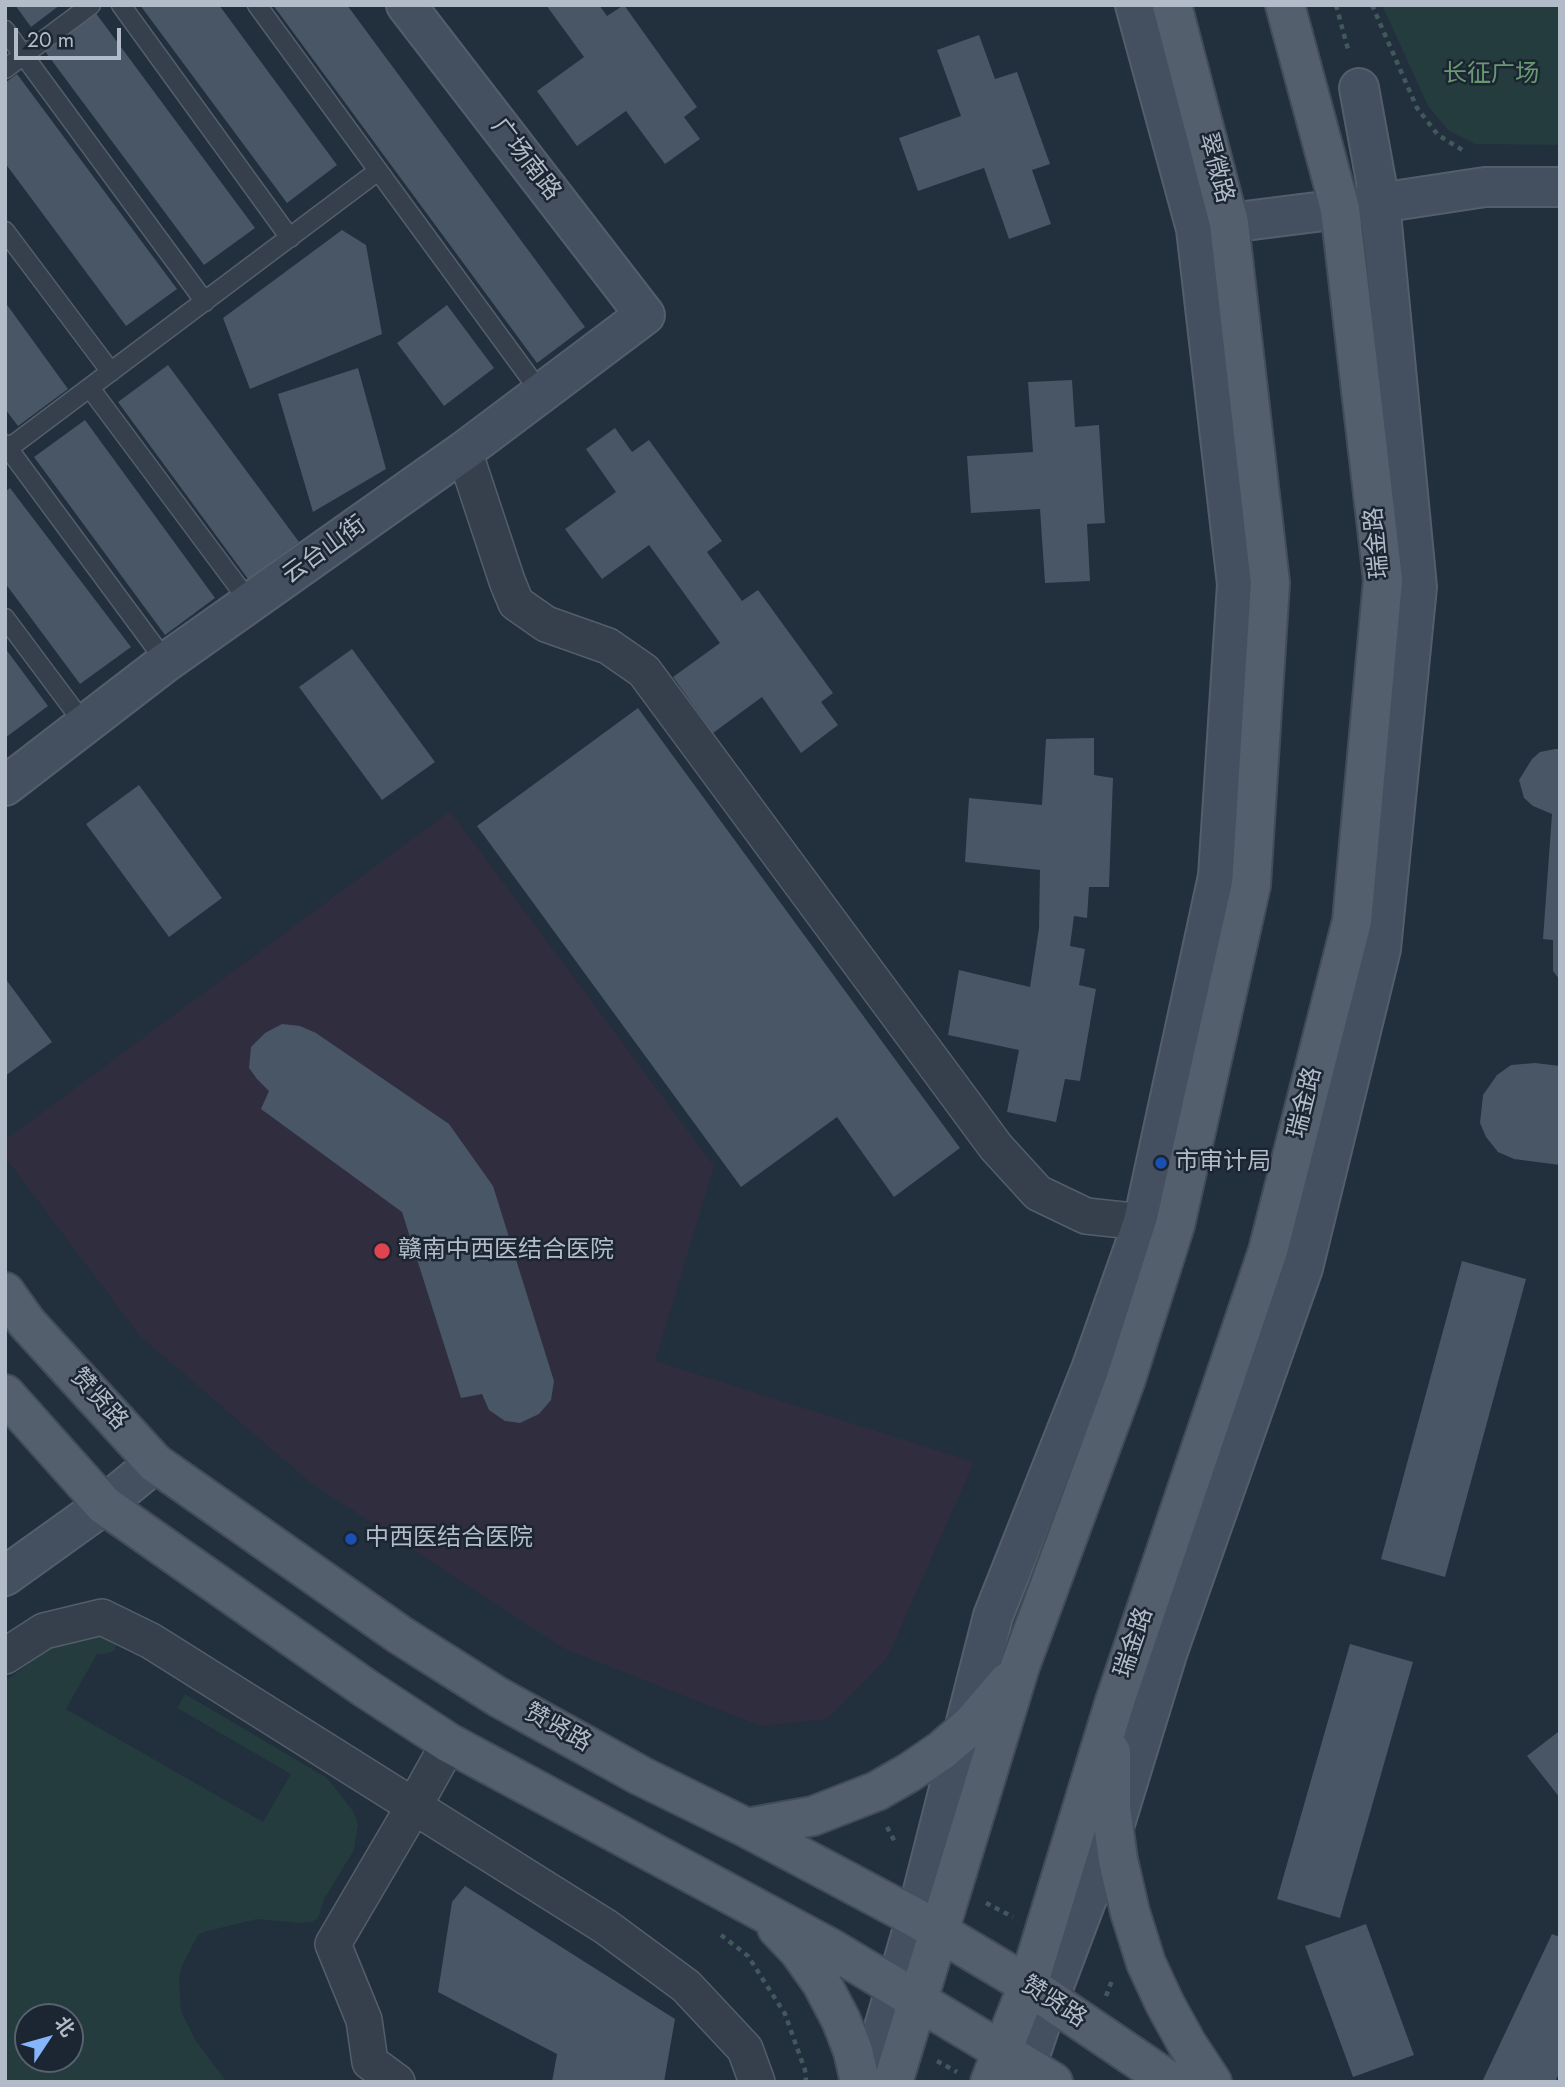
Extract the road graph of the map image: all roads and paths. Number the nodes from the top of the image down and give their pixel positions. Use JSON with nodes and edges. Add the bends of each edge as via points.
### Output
{"nodes":[{"id":1,"x":91,"y":5,"type":"edge"},
{"id":2,"x":121,"y":5,"type":"edge"},
{"id":3,"x":257,"y":5,"type":"edge"},
{"id":4,"x":406,"y":5,"type":"edge"},
{"id":5,"x":1135,"y":5,"type":"edge"},
{"id":6,"x":1172,"y":5,"type":"edge"},
{"id":7,"x":1285,"y":5,"type":"edge"},
{"id":8,"x":1336,"y":5,"type":"edge"},
{"id":9,"x":1372,"y":5,"type":"edge"},
{"id":10,"x":5,"y":30,"type":"edge"},
{"id":11,"x":24,"y":55,"type":"junction"},
{"id":12,"x":5,"y":69,"type":"edge"},
{"id":13,"x":1359,"y":88,"type":"joint"},
{"id":14,"x":1474,"y":152,"type":"dead end"},
{"id":15,"x":378,"y":171,"type":"junction"},
{"id":16,"x":1560,"y":187,"type":"edge"},
{"id":17,"x":1380,"y":203,"type":"junction"},
{"id":18,"x":1340,"y":209,"type":"junction"},
{"id":19,"x":1229,"y":223,"type":"junction"},
{"id":20,"x":5,"y":231,"type":"edge"},
{"id":21,"x":290,"y":238,"type":"junction"},
{"id":22,"x":205,"y":302,"type":"junction"},
{"id":23,"x":645,"y":315,"type":"joint"},
{"id":24,"x":111,"y":372,"type":"junction"},
{"id":25,"x":90,"y":388,"type":"junction"},
{"id":26,"x":541,"y":393,"type":"junction"},
{"id":27,"x":6,"y":448,"type":"edge"},
{"id":28,"x":464,"y":451,"type":"junction"},
{"id":29,"x":251,"y":604,"type":"junction"},
{"id":30,"x":5,"y":618,"type":"edge"},
{"id":31,"x":166,"y":662,"type":"junction"},
{"id":32,"x":85,"y":725,"type":"junction"},
{"id":33,"x":5,"y":786,"type":"edge"},
{"id":34,"x":1159,"y":1224,"type":"junction"},
{"id":35,"x":5,"y":1292,"type":"edge"},
{"id":36,"x":5,"y":1394,"type":"edge"},
{"id":37,"x":155,"y":1463,"type":"junction"},
{"id":38,"x":104,"y":1505,"type":"junction"},
{"id":39,"x":5,"y":1576,"type":"edge"},
{"id":40,"x":5,"y":1656,"type":"edge"},
{"id":41,"x":1020,"y":1666,"type":"junction"},
{"id":42,"x":1115,"y":1701,"type":"junction"},
{"id":43,"x":965,"y":1730,"type":"junction"},
{"id":44,"x":449,"y":1743,"type":"junction"},
{"id":45,"x":414,"y":1806,"type":"junction"},
{"id":46,"x":1114,"y":1827,"type":"junction"},
{"id":47,"x":747,"y":1828,"type":"junction"},
{"id":48,"x":744,"y":1900,"type":"junction"},
{"id":49,"x":927,"y":1925,"type":"junction"},
{"id":50,"x":1038,"y":1992,"type":"junction"},
{"id":51,"x":907,"y":1993,"type":"junction"},
{"id":52,"x":1019,"y":2072,"type":"edge"},
{"id":53,"x":397,"y":2082,"type":"edge"},
{"id":54,"x":757,"y":2082,"type":"edge"},
{"id":55,"x":860,"y":2082,"type":"edge"},
{"id":56,"x":868,"y":2082,"type":"edge"},
{"id":57,"x":893,"y":2082,"type":"edge"},
{"id":58,"x":1171,"y":2082,"type":"edge"},
{"id":59,"x":1212,"y":2082,"type":"edge"}],
"edges":[{"from":1,"to":11,"type":"lane"},
{"from":2,"to":21,"type":"lane"},
{"from":3,"to":15,"type":"lane"},
{"from":4,"to":23,"type":"street","name":"广场南路"},
{"from":5,"to":34,"type":"street","via":[[1196,229],[1237,584],[1218,876]]},
{"from":6,"to":19,"type":"main road","name":"翠微路"},
{"from":7,"to":18,"type":"main road"},
{"from":8,"to":13,"type":"path"},
{"from":9,"to":14,"type":"path","via":[[1417,108],[1438,135],[1462,151]]},
{"from":10,"to":11,"type":"lane"},
{"from":11,"to":12,"type":"lane"},
{"from":11,"to":22,"type":"lane"},
{"from":13,"to":17,"type":"street"},
{"from":15,"to":21,"type":"lane"},
{"from":15,"to":26,"type":"lane"},
{"from":16,"to":17,"type":"street","name":"翠微路","via":[[1485,187]]},
{"from":17,"to":18,"type":"street","name":"翠微路"},
{"from":17,"to":46,"type":"street","via":[[1417,587],[1381,949],[1303,1268],[1168,1651]]},
{"from":18,"to":19,"type":"street","name":"翠微路"},
{"from":18,"to":42,"type":"main road","name":"瑞金路","via":[[1383,580],[1352,921],[1268,1251]]},
{"from":19,"to":34,"type":"main road","via":[[1270,583],[1251,885]]},
{"from":20,"to":24,"type":"lane"},
{"from":21,"to":22,"type":"lane"},
{"from":22,"to":24,"type":"lane"},
{"from":23,"to":26,"type":"street","name":"云台山街"},
{"from":24,"to":25,"type":"lane"},
{"from":25,"to":27,"type":"lane"},
{"from":25,"to":29,"type":"lane"},
{"from":26,"to":28,"type":"street","name":"云台山街"},
{"from":27,"to":31,"type":"lane"},
{"from":28,"to":29,"type":"street","name":"云台山街"},
{"from":28,"to":34,"type":"street","via":[[516,603],[546,624],[608,646],[644,671],[996,1147],[1038,1193],[1086,1216]]},
{"from":29,"to":31,"type":"street","name":"云台山街"},
{"from":30,"to":32,"type":"lane"},
{"from":31,"to":32,"type":"street","name":"云台山街"},
{"from":32,"to":33,"type":"street","name":"云台山街"},
{"from":34,"to":41,"type":"main road","via":[[1126,1379]]},
{"from":34,"to":43,"type":"street","via":[[1091,1369],[993,1616]]},
{"from":35,"to":37,"type":"main road","name":"赞贤路","via":[[27,1323]]},
{"from":36,"to":38,"type":"main road"},
{"from":37,"to":38,"type":"street"},
{"from":37,"to":47,"type":"main road","name":"赞贤路","via":[[400,1635],[487,1690],[641,1776]]},
{"from":38,"to":39,"type":"street"},
{"from":38,"to":44,"type":"main road"},
{"from":40,"to":45,"type":"street","via":[[44,1631],[102,1617],[151,1641]]},
{"from":41,"to":43,"type":"main road"},
{"from":41,"to":49,"type":"main road"},
{"from":42,"to":46,"type":"main road","via":[[1111,1755]]},
{"from":42,"to":50,"type":"main road","name":"瑞金路"},
{"from":43,"to":47,"type":"main road","via":[[877,1791],[813,1816]]},
{"from":43,"to":49,"type":"street"},
{"from":44,"to":45,"type":"street"},
{"from":44,"to":48,"type":"main road"},
{"from":45,"to":53,"type":"street","via":[[333,1944],[364,2020],[370,2063]]},
{"from":45,"to":54,"type":"street","via":[[606,1927],[686,1986],[745,2049]]},
{"from":46,"to":50,"type":"street"},
{"from":46,"to":59,"type":"main road","via":[[1127,1899],[1146,1963]]},
{"from":47,"to":49,"type":"main road","name":"赞贤路"},
{"from":48,"to":51,"type":"main road"},
{"from":48,"to":55,"type":"main road","via":[[799,1951],[821,1982],[841,2020]]},
{"from":49,"to":50,"type":"main road","name":"赞贤路"},
{"from":49,"to":51,"type":"main road"},
{"from":50,"to":52,"type":"main road","name":"瑞金路"},
{"from":50,"to":58,"type":"main road","name":"赞贤路"},
{"from":51,"to":52,"type":"main road"},
{"from":51,"to":56,"type":"street"},
{"from":51,"to":57,"type":"main road"}]}
